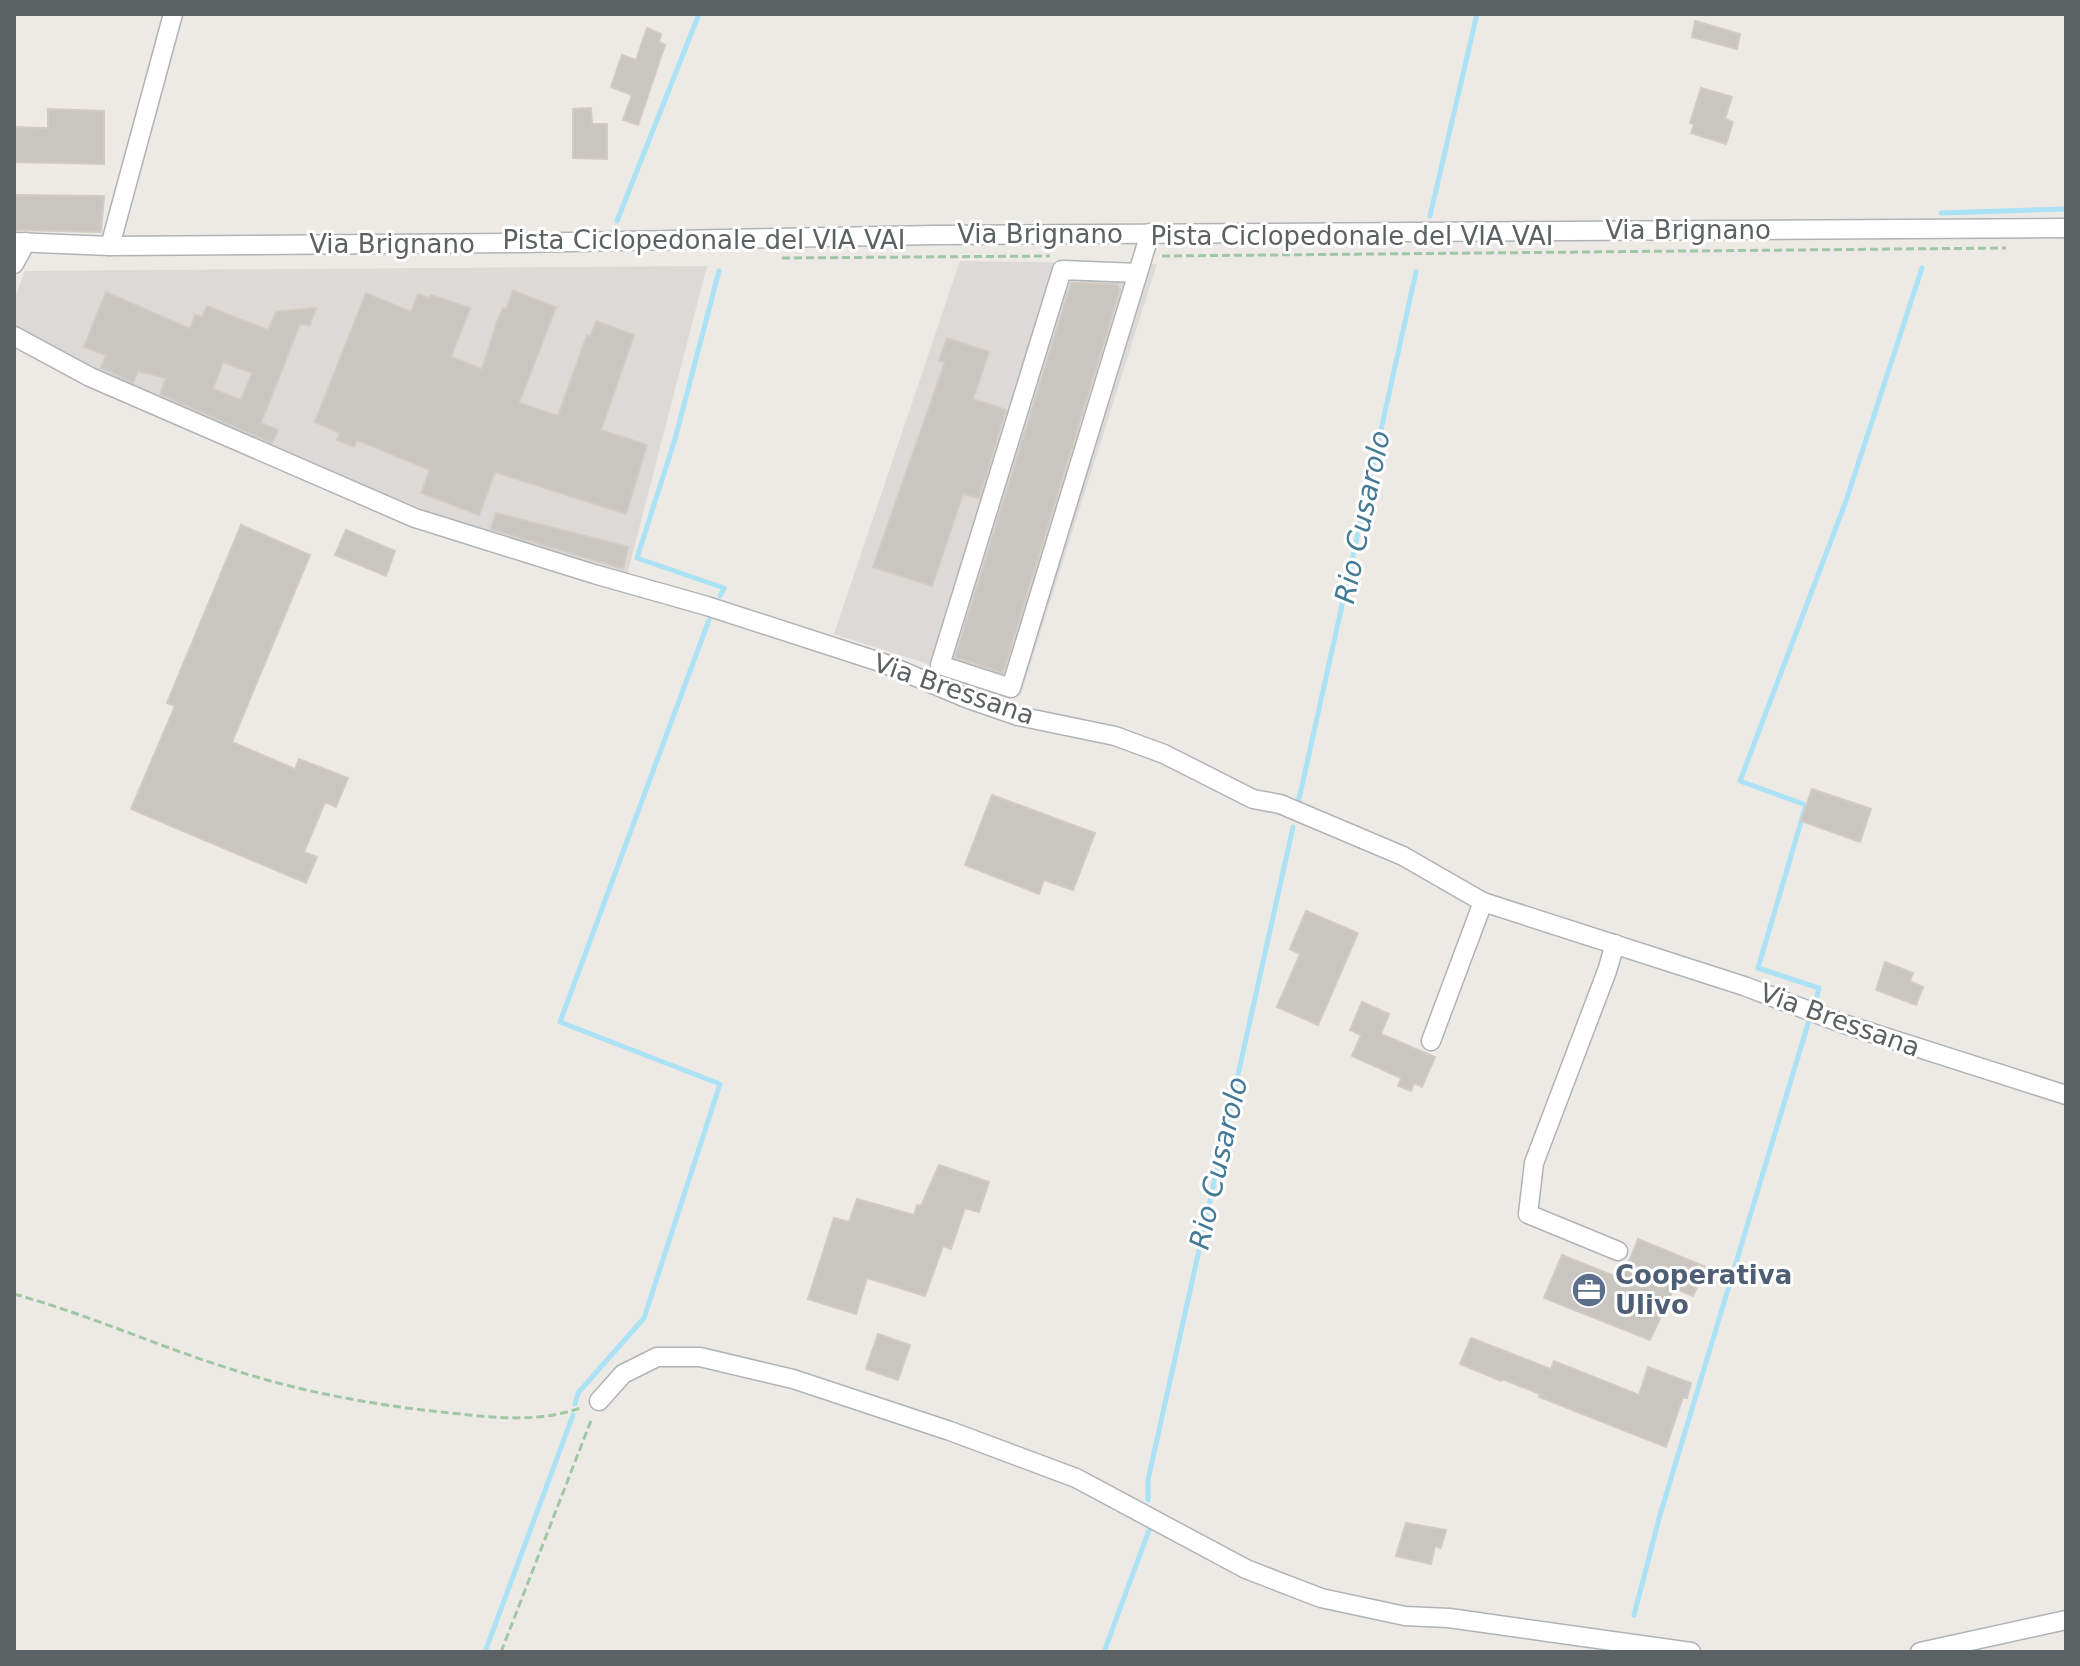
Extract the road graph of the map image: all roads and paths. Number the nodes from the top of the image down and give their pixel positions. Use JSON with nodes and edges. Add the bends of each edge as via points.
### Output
{"nodes":[{"id":1,"x":173,"y":14,"type":"edge"},
{"id":2,"x":2066,"y":228,"type":"edge"},
{"id":3,"x":1150,"y":233,"type":"junction"},
{"id":4,"x":20,"y":242,"type":"edge"},
{"id":5,"x":110,"y":246,"type":"junction"},
{"id":6,"x":2019,"y":248,"type":"dead end"},
{"id":7,"x":1050,"y":256,"type":"dead end"},
{"id":8,"x":770,"y":258,"type":"dead end"},
{"id":9,"x":14,"y":264,"type":"edge"},
{"id":10,"x":1140,"y":264,"type":"junction"},
{"id":11,"x":14,"y":336,"type":"edge"},
{"id":12,"x":1483,"y":902,"type":"junction"},
{"id":13,"x":1615,"y":944,"type":"junction"},
{"id":14,"x":1431,"y":1041,"type":"dead end"},
{"id":15,"x":2066,"y":1095,"type":"edge"},
{"id":16,"x":1618,"y":1251,"type":"dead end"},
{"id":17,"x":14,"y":1294,"type":"edge"},
{"id":18,"x":599,"y":1401,"type":"junction"},
{"id":19,"x":2066,"y":1620,"type":"edge"},
{"id":20,"x":501,"y":1652,"type":"edge"},
{"id":21,"x":1691,"y":1652,"type":"edge"},
{"id":22,"x":1920,"y":1652,"type":"edge"}],
"edges":[{"from":1,"to":5,"type":"street"},
{"from":2,"to":3,"type":"street","name":"Via Brignano"},
{"from":3,"to":5,"type":"street","name":"Via Brignano"},
{"from":3,"to":10,"type":"street"},
{"from":4,"to":5,"type":"street","name":"Via Brignano"},
{"from":4,"to":9,"type":"street"},
{"from":6,"to":10,"type":"path","name":"Pista Ciclopedonale del VIA VAI"},
{"from":7,"to":8,"type":"path","name":"Pista Ciclopedonale del VIA VAI"},
{"from":10,"to":10,"type":"street","via":[[1011,688],[940,665],[1062,270]]},
{"from":11,"to":12,"type":"street","name":"Via Bressana","via":[[90,377],[415,518],[883,663],[1018,716],[1115,736],[1253,799],[1280,804],[1403,856]]},
{"from":12,"to":13,"type":"street","name":"Via Bressana"},
{"from":12,"to":14,"type":"street"},
{"from":13,"to":15,"type":"street","name":"Via Bressana"},
{"from":13,"to":16,"type":"street","via":[[1534,1163],[1528,1214]]},
{"from":17,"to":18,"type":"path","via":[[240,1372],[421,1410],[509,1419],[566,1413]]},
{"from":18,"to":20,"type":"path"},
{"from":18,"to":21,"type":"street","via":[[623,1374],[657,1357],[700,1357],[793,1379],[1076,1478],[1246,1569],[1321,1598],[1405,1616]]},
{"from":19,"to":22,"type":"street"}]}
